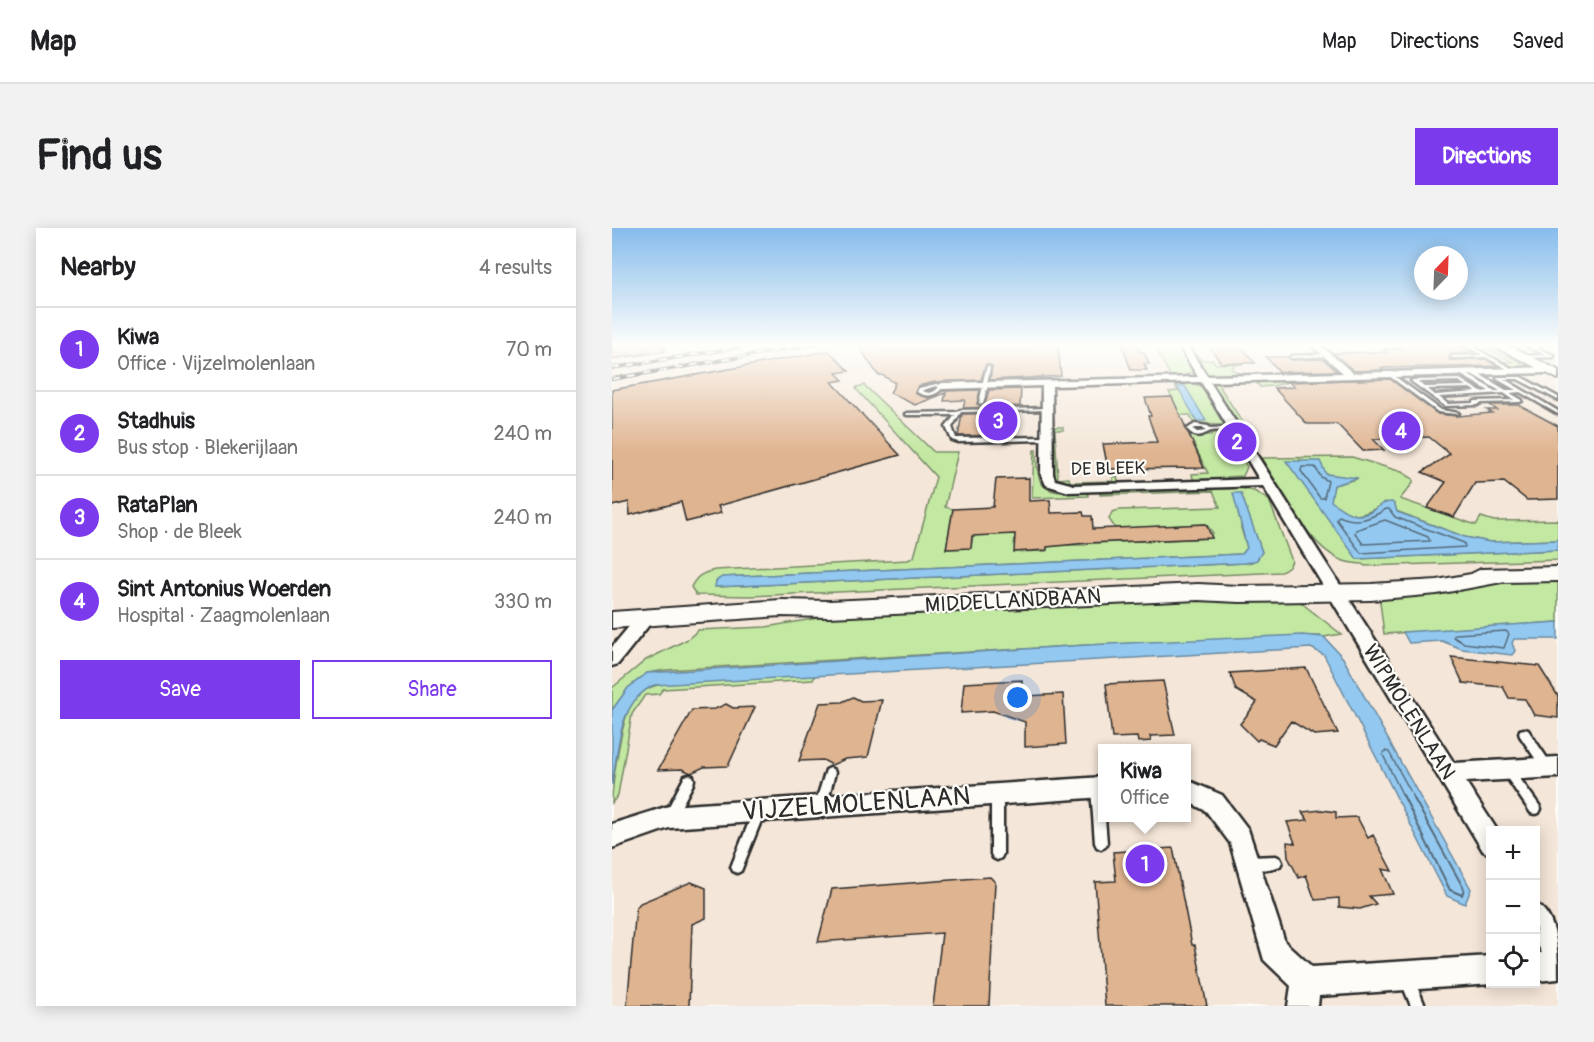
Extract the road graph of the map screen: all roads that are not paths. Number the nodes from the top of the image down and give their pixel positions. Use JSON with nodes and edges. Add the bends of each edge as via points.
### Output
{"nodes":[{"id":1,"x":986,"y":380,"type":"edge"},
{"id":2,"x":1192,"y":380,"type":"edge"},
{"id":3,"x":1204,"y":380,"type":"edge"},
{"id":4,"x":1399,"y":380,"type":"edge"},
{"id":5,"x":1446,"y":380,"type":"edge"},
{"id":6,"x":1461,"y":380,"type":"edge"},
{"id":7,"x":1474,"y":380,"type":"edge"},
{"id":8,"x":1486,"y":380,"type":"edge"},
{"id":9,"x":1503,"y":380,"type":"edge"},
{"id":10,"x":1523,"y":380,"type":"edge"},
{"id":11,"x":1047,"y":384,"type":"junction"},
{"id":12,"x":938,"y":385,"type":"dead end"},
{"id":13,"x":985,"y":385,"type":"junction"},
{"id":14,"x":1472,"y":387,"type":"junction"},
{"id":15,"x":1424,"y":388,"type":"junction"},
{"id":16,"x":1504,"y":391,"type":"junction"},
{"id":17,"x":1521,"y":391,"type":"junction"},
{"id":18,"x":1479,"y":392,"type":"junction"},
{"id":19,"x":1493,"y":392,"type":"junction"},
{"id":20,"x":1435,"y":396,"type":"junction"},
{"id":21,"x":1465,"y":396,"type":"junction"},
{"id":22,"x":1558,"y":399,"type":"edge"},
{"id":23,"x":1475,"y":402,"type":"junction"},
{"id":24,"x":981,"y":403,"type":"dead end"},
{"id":25,"x":1048,"y":409,"type":"junction"},
{"id":26,"x":957,"y":413,"type":"junction"},
{"id":27,"x":1457,"y":413,"type":"dead end"},
{"id":28,"x":1558,"y":413,"type":"edge"},
{"id":29,"x":906,"y":414,"type":"dead end"},
{"id":30,"x":1209,"y":429,"type":"dead end"},
{"id":31,"x":1233,"y":429,"type":"junction"},
{"id":32,"x":1047,"y":438,"type":"junction"},
{"id":33,"x":1266,"y":482,"type":"junction"},
{"id":34,"x":1558,"y":574,"type":"edge"},
{"id":35,"x":1332,"y":586,"type":"junction"},
{"id":36,"x":626,"y":626,"type":"edge"},
{"id":37,"x":612,"y":659,"type":"edge"},
{"id":38,"x":1524,"y":733,"type":"dead end"},
{"id":39,"x":1553,"y":767,"type":"edge"},
{"id":40,"x":1507,"y":770,"type":"junction"},
{"id":41,"x":830,"y":773,"type":"dead end"},
{"id":42,"x":1447,"y":773,"type":"junction"},
{"id":43,"x":689,"y":780,"type":"dead end"},
{"id":44,"x":1098,"y":787,"type":"edge"},
{"id":45,"x":1191,"y":792,"type":"edge"},
{"id":46,"x":997,"y":794,"type":"junction"},
{"id":47,"x":820,"y":806,"type":"junction"},
{"id":48,"x":1535,"y":809,"type":"dead end"},
{"id":49,"x":759,"y":811,"type":"junction"},
{"id":50,"x":669,"y":817,"type":"junction"},
{"id":51,"x":1101,"y":822,"type":"edge"},
{"id":52,"x":1486,"y":835,"type":"edge"},
{"id":53,"x":612,"y":836,"type":"edge"},
{"id":54,"x":1101,"y":843,"type":"dead end"},
{"id":55,"x":997,"y":854,"type":"dead end"},
{"id":56,"x":1276,"y":862,"type":"dead end"},
{"id":57,"x":1247,"y":863,"type":"junction"},
{"id":58,"x":737,"y":867,"type":"dead end"},
{"id":59,"x":1540,"y":924,"type":"edge"},
{"id":60,"x":1558,"y":953,"type":"edge"},
{"id":61,"x":1558,"y":965,"type":"edge"},
{"id":62,"x":1540,"y":967,"type":"edge"},
{"id":63,"x":1486,"y":970,"type":"edge"},
{"id":64,"x":1406,"y":976,"type":"junction"},
{"id":65,"x":1305,"y":993,"type":"edge"},
{"id":66,"x":1418,"y":1006,"type":"edge"}],
"edges":[{"from":1,"to":13,"type":"lane"},
{"from":2,"to":11,"type":"street"},
{"from":3,"to":31,"type":"street","name":"WIPMOLENLAAN"},
{"from":4,"to":27,"type":"lane","via":[[1440,411]]},
{"from":5,"to":15,"type":"lane","via":[[1413,381]]},
{"from":6,"to":14,"type":"lane"},
{"from":7,"to":19,"type":"lane"},
{"from":8,"to":16,"type":"lane"},
{"from":9,"to":17,"type":"lane"},
{"from":10,"to":22,"type":"lane"},
{"from":11,"to":13,"type":"street"},
{"from":11,"to":25,"type":"street","name":"DE BLEEK"},
{"from":12,"to":13,"type":"street"},
{"from":13,"to":24,"type":"lane"},
{"from":14,"to":15,"type":"lane"},
{"from":14,"to":18,"type":"lane"},
{"from":15,"to":20,"type":"lane"},
{"from":16,"to":17,"type":"lane"},
{"from":16,"to":19,"type":"lane"},
{"from":16,"to":23,"type":"lane","via":[[1520,401]]},
{"from":17,"to":28,"type":"lane"},
{"from":18,"to":19,"type":"lane"},
{"from":18,"to":21,"type":"lane","via":[[1484,395]]},
{"from":20,"to":21,"type":"lane"},
{"from":20,"to":23,"type":"lane","via":[[1447,405],[1478,404]]},
{"from":21,"to":23,"type":"lane"},
{"from":25,"to":26,"type":"lane"},
{"from":25,"to":32,"type":"street","name":"DE BLEEK"},
{"from":26,"to":29,"type":"lane"},
{"from":26,"to":32,"type":"lane","via":[[949,427],[956,440]]},
{"from":30,"to":31,"type":"lane"},
{"from":31,"to":33,"type":"street","name":"WIPMOLENLAAN"},
{"from":32,"to":33,"type":"street","name":"DE BLEEK","via":[[1047,474],[1050,482],[1059,487]]},
{"from":33,"to":35,"type":"street","name":"WIPMOLENLAAN"},
{"from":34,"to":35,"type":"main road","name":"MIDDELLANDBAAN","via":[[1496,577],[1437,587]]},
{"from":35,"to":36,"type":"main road","name":"MIDDELLANDBAAN","via":[[1239,594],[1198,592],[829,609],[765,624]]},
{"from":35,"to":42,"type":"street","name":"WIPMOLENLAAN"},
{"from":36,"to":37,"type":"street"},
{"from":38,"to":39,"type":"lane"},
{"from":39,"to":40,"type":"street"},
{"from":40,"to":42,"type":"street"},
{"from":40,"to":48,"type":"lane"},
{"from":41,"to":47,"type":"lane"},
{"from":42,"to":52,"type":"street","name":"WIPMOLENLAAN"},
{"from":43,"to":50,"type":"lane"},
{"from":44,"to":46,"type":"street","name":"VIJZELMOLENLAAN"},
{"from":45,"to":57,"type":"street","via":[[1214,803],[1240,837]]},
{"from":46,"to":47,"type":"street","name":"VIJZELMOLENLAAN"},
{"from":46,"to":55,"type":"lane"},
{"from":47,"to":49,"type":"street","name":"VIJZELMOLENLAAN"},
{"from":49,"to":50,"type":"street","name":"VIJZELMOLENLAAN"},
{"from":49,"to":58,"type":"lane"},
{"from":50,"to":53,"type":"street","name":"VIJZELMOLENLAAN"},
{"from":51,"to":54,"type":"lane"},
{"from":56,"to":57,"type":"lane"},
{"from":57,"to":65,"type":"street","via":[[1274,950]]},
{"from":59,"to":60,"type":"street"},
{"from":61,"to":62,"type":"street"},
{"from":63,"to":64,"type":"street"},
{"from":64,"to":65,"type":"street","via":[[1326,982]]},
{"from":64,"to":66,"type":"lane"}]}
